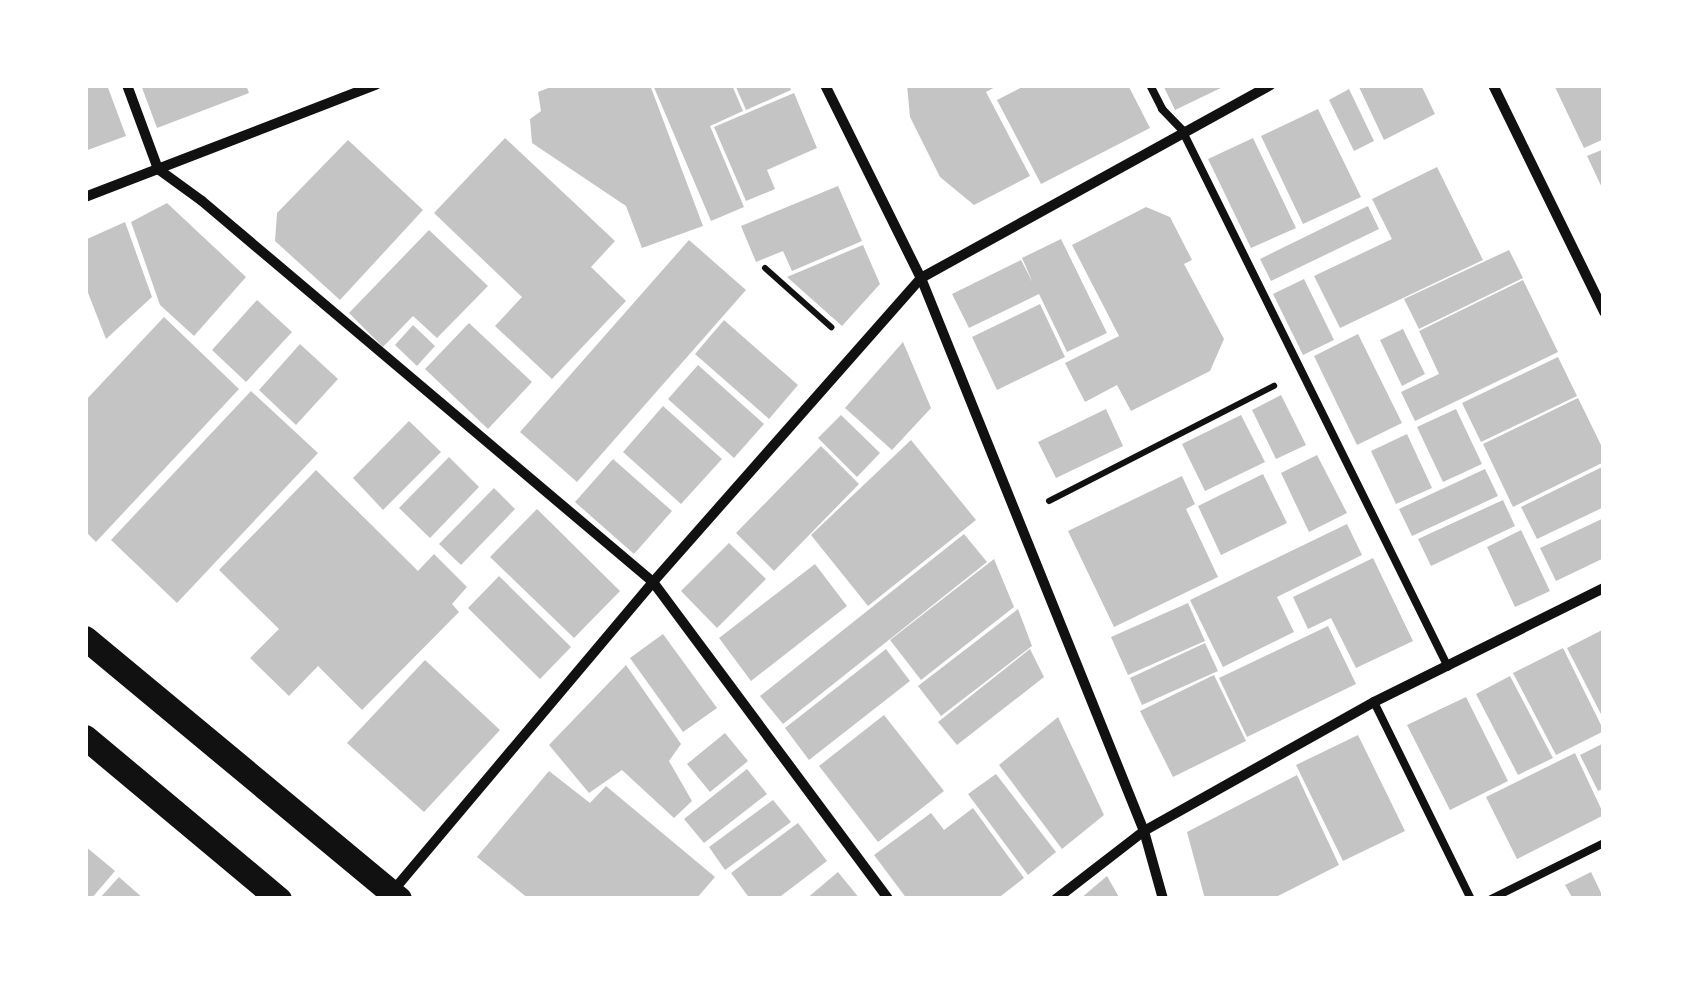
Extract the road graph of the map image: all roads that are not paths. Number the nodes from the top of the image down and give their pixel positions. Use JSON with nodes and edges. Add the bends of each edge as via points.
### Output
{"nodes":[{"id":1,"x":127,"y":85,"type":"edge"},
{"id":2,"x":376,"y":85,"type":"edge"},
{"id":3,"x":1150,"y":85,"type":"edge"},
{"id":4,"x":1270,"y":85,"type":"edge"},
{"id":5,"x":1493,"y":85,"type":"edge"},
{"id":6,"x":828,"y":86,"type":"edge"},
{"id":7,"x":1182,"y":130,"type":"junction"},
{"id":8,"x":158,"y":169,"type":"junction"},
{"id":9,"x":85,"y":197,"type":"edge"},
{"id":10,"x":921,"y":278,"type":"junction"},
{"id":11,"x":1604,"y":312,"type":"edge"},
{"id":12,"x":653,"y":582,"type":"junction"},
{"id":13,"x":1604,"y":588,"type":"edge"},
{"id":14,"x":85,"y":638,"type":"edge"},
{"id":15,"x":1448,"y":666,"type":"junction"},
{"id":16,"x":1374,"y":702,"type":"junction"},
{"id":17,"x":85,"y":737,"type":"edge"},
{"id":18,"x":1144,"y":831,"type":"junction"},
{"id":19,"x":1604,"y":843,"type":"edge"},
{"id":20,"x":396,"y":896,"type":"edge"},
{"id":21,"x":280,"y":899,"type":"edge"},
{"id":22,"x":888,"y":899,"type":"edge"},
{"id":23,"x":1056,"y":899,"type":"edge"},
{"id":24,"x":1163,"y":899,"type":"edge"},
{"id":25,"x":1471,"y":899,"type":"edge"},
{"id":26,"x":1491,"y":899,"type":"edge"}],
"edges":[{"from":1,"to":8,"type":"street"},
{"from":2,"to":8,"type":"street"},
{"from":3,"to":7,"type":"lane"},
{"from":4,"to":7,"type":"street"},
{"from":5,"to":11,"type":"street"},
{"from":6,"to":10,"type":"street"},
{"from":7,"to":10,"type":"street"},
{"from":7,"to":15,"type":"lane"},
{"from":8,"to":9,"type":"street"},
{"from":8,"to":12,"type":"street"},
{"from":10,"to":12,"type":"street"},
{"from":10,"to":18,"type":"street"},
{"from":12,"to":20,"type":"street"},
{"from":12,"to":22,"type":"street"},
{"from":13,"to":15,"type":"street"},
{"from":14,"to":20,"type":"main road"},
{"from":15,"to":16,"type":"street"},
{"from":16,"to":18,"type":"street"},
{"from":16,"to":25,"type":"lane"},
{"from":17,"to":21,"type":"main road"},
{"from":18,"to":23,"type":"street"},
{"from":18,"to":24,"type":"street"},
{"from":19,"to":26,"type":"lane"}]}
